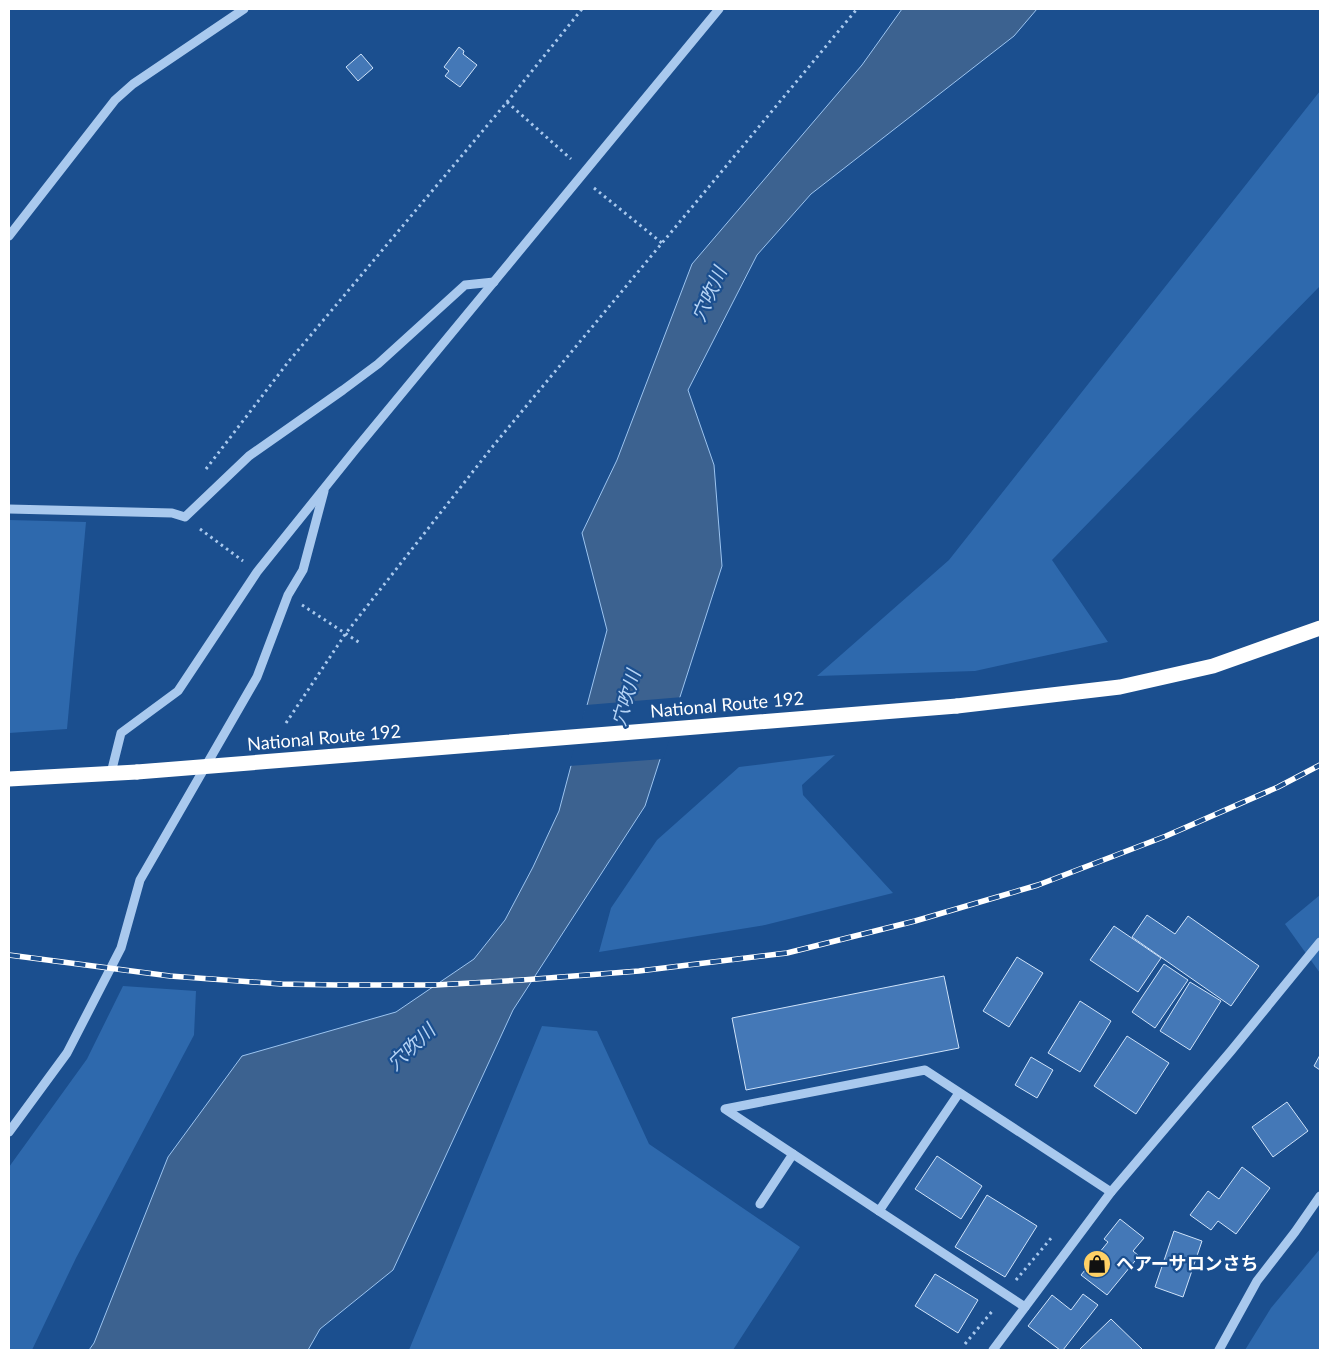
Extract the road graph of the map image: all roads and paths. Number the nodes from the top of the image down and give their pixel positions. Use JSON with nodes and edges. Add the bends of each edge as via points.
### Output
{"nodes":[{"id":1,"x":244,"y":9,"type":"edge"},
{"id":2,"x":582,"y":9,"type":"edge"},
{"id":3,"x":719,"y":9,"type":"edge"},
{"id":4,"x":857,"y":9,"type":"edge"},
{"id":5,"x":506,"y":102,"type":"junction"},
{"id":6,"x":583,"y":174,"type":"junction"},
{"id":7,"x":9,"y":236,"type":"edge"},
{"id":8,"x":662,"y":243,"type":"junction"},
{"id":9,"x":494,"y":282,"type":"junction"},
{"id":10,"x":202,"y":475,"type":"dead end"},
{"id":11,"x":325,"y":488,"type":"junction"},
{"id":12,"x":9,"y":509,"type":"edge"},
{"id":13,"x":197,"y":526,"type":"dead end"},
{"id":14,"x":248,"y":565,"type":"dead end"},
{"id":15,"x":312,"y":612,"type":"dead end"},
{"id":16,"x":1320,"y":628,"type":"edge"},
{"id":17,"x":346,"y":633,"type":"junction"},
{"id":18,"x":360,"y":643,"type":"dead end"},
{"id":19,"x":286,"y":723,"type":"dead end"},
{"id":20,"x":111,"y":774,"type":"junction"},
{"id":21,"x":9,"y":779,"type":"edge"},
{"id":22,"x":1320,"y":942,"type":"edge"},
{"id":23,"x":960,"y":1093,"type":"junction"},
{"id":24,"x":9,"y":1132,"type":"edge"},
{"id":25,"x":793,"y":1154,"type":"junction"},
{"id":26,"x":1111,"y":1192,"type":"junction"},
{"id":27,"x":1320,"y":1196,"type":"edge"},
{"id":28,"x":760,"y":1204,"type":"dead end"},
{"id":29,"x":879,"y":1211,"type":"junction"},
{"id":30,"x":1025,"y":1307,"type":"junction"},
{"id":31,"x":992,"y":1350,"type":"edge"},
{"id":32,"x":1218,"y":1350,"type":"edge"}],
"edges":[{"from":1,"to":7,"type":"street","via":[[133,84],[115,100]]},
{"from":2,"to":5,"type":"path"},
{"from":3,"to":6,"type":"street"},
{"from":4,"to":8,"type":"path"},
{"from":5,"to":6,"type":"path"},
{"from":5,"to":10,"type":"path","via":[[289,361]]},
{"from":6,"to":8,"type":"path"},
{"from":6,"to":9,"type":"street"},
{"from":8,"to":17,"type":"path","via":[[493,446]]},
{"from":9,"to":11,"type":"street"},
{"from":9,"to":12,"type":"street","via":[[465,285],[378,364],[249,456],[185,517],[172,513]]},
{"from":11,"to":20,"type":"street","via":[[257,572],[178,692],[120,733]]},
{"from":11,"to":24,"type":"street","via":[[303,570],[288,594],[257,677],[140,880],[121,948],[68,1052]]},
{"from":13,"to":14,"type":"path"},
{"from":15,"to":17,"type":"path"},
{"from":16,"to":20,"type":"highway","name":"National Route 192","bridge":true,"via":[[1213,666],[1120,687],[957,706]]},
{"from":17,"to":18,"type":"path"},
{"from":17,"to":19,"type":"path"},
{"from":20,"to":21,"type":"highway","name":"National Route 192"},
{"from":22,"to":26,"type":"street"},
{"from":23,"to":25,"type":"street","via":[[925,1070],[725,1110]]},
{"from":23,"to":26,"type":"street"},
{"from":23,"to":29,"type":"street"},
{"from":25,"to":28,"type":"street"},
{"from":25,"to":29,"type":"street"},
{"from":26,"to":30,"type":"street"},
{"from":27,"to":32,"type":"street","via":[[1258,1281]]},
{"from":29,"to":30,"type":"street"},
{"from":30,"to":31,"type":"street"}]}
